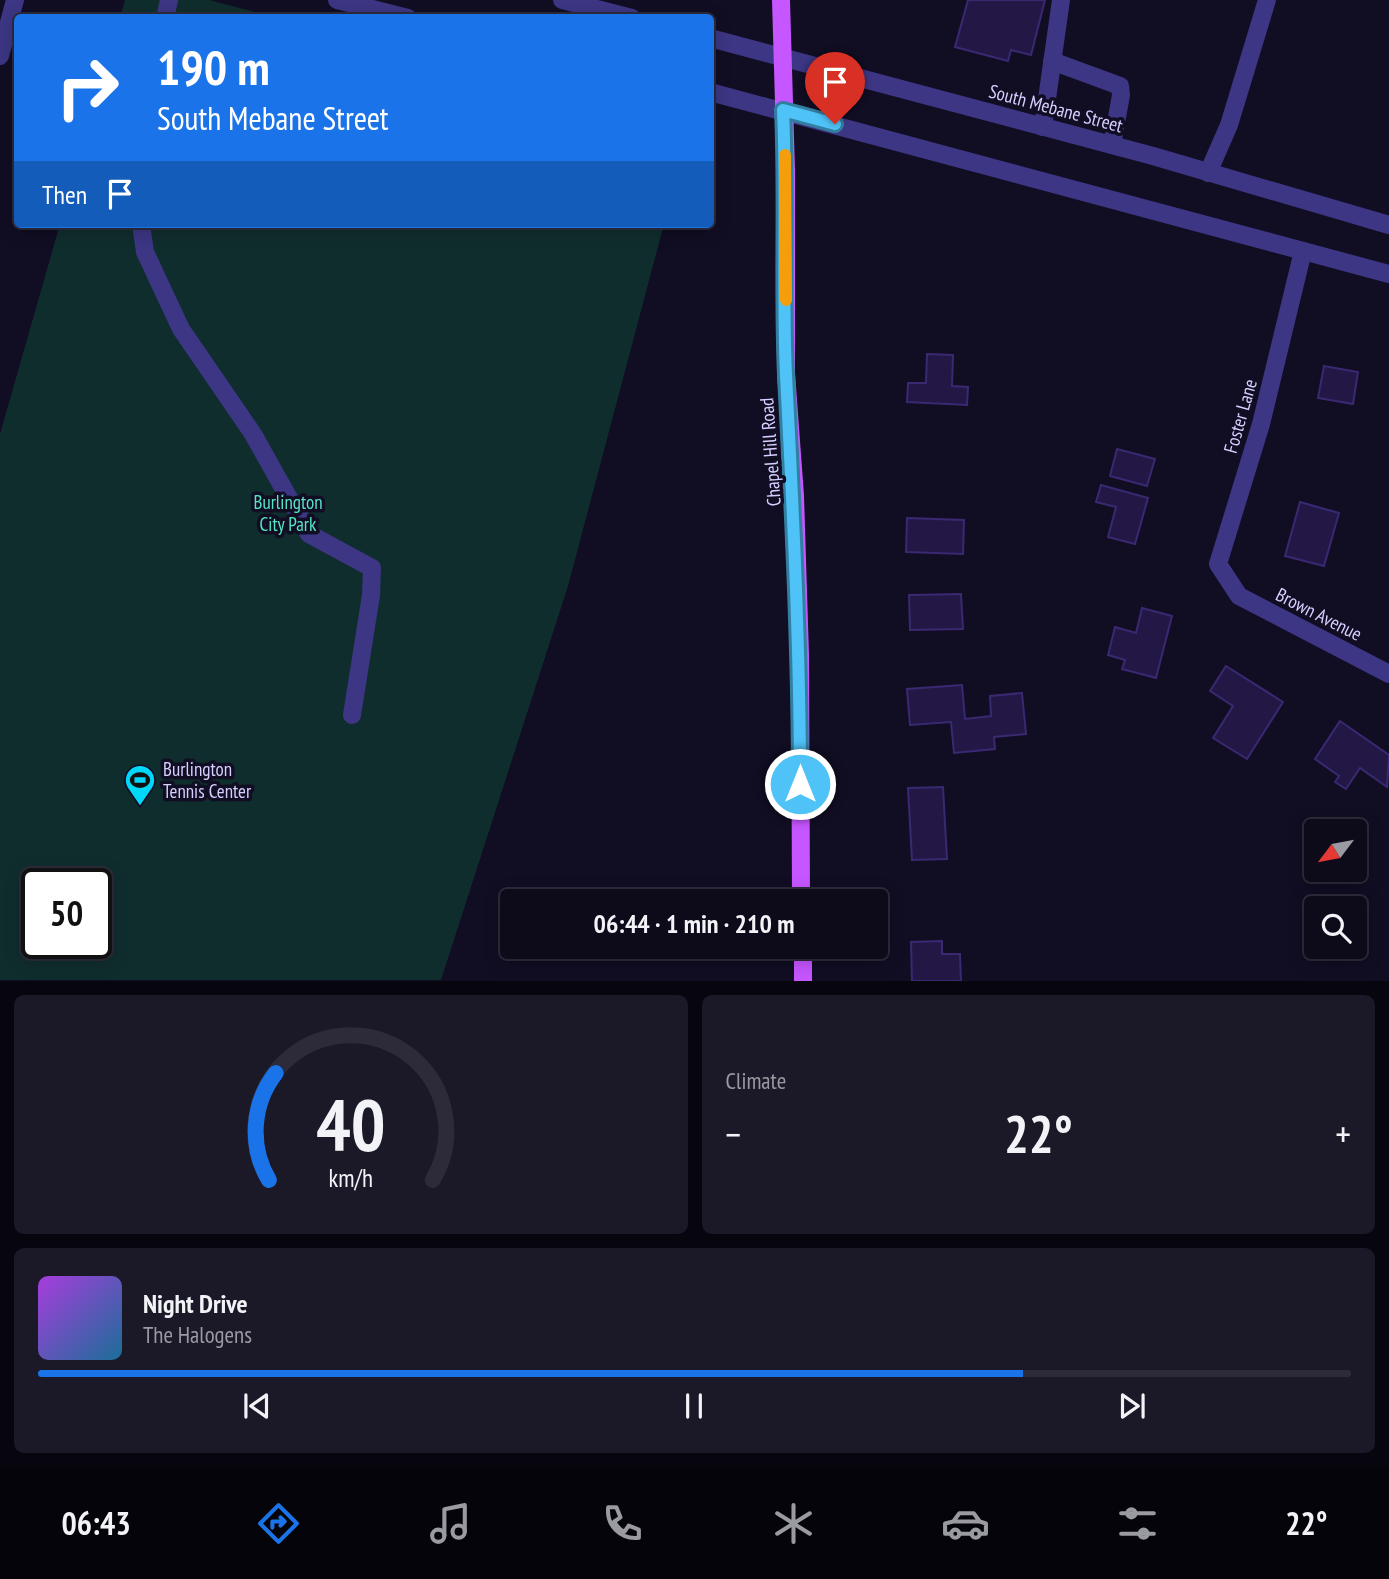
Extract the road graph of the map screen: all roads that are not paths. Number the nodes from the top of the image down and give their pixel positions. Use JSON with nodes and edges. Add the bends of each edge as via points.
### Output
{"nodes":[{"id":1,"x":15,"y":0,"type":"edge"},
{"id":2,"x":337,"y":0,"type":"edge"},
{"id":3,"x":562,"y":0,"type":"edge"},
{"id":4,"x":781,"y":0,"type":"edge"},
{"id":5,"x":1061,"y":0,"type":"edge"},
{"id":6,"x":1267,"y":0,"type":"edge"},
{"id":7,"x":600,"y":4,"type":"edge"},
{"id":8,"x":392,"y":14,"type":"edge"},
{"id":9,"x":623,"y":14,"type":"edge"},
{"id":10,"x":714,"y":39,"type":"edge"},
{"id":11,"x":0,"y":56,"type":"edge"},
{"id":12,"x":783,"y":56,"type":"junction"},
{"id":13,"x":1052,"y":61,"type":"junction"},
{"id":14,"x":714,"y":93,"type":"edge"},
{"id":15,"x":783,"y":110,"type":"junction"},
{"id":16,"x":1043,"y":127,"type":"junction"},
{"id":17,"x":1112,"y":145,"type":"junction"},
{"id":18,"x":1208,"y":173,"type":"junction"},
{"id":19,"x":1389,"y":225,"type":"edge"},
{"id":20,"x":142,"y":228,"type":"edge"},
{"id":21,"x":1303,"y":251,"type":"junction"},
{"id":22,"x":1389,"y":274,"type":"edge"},
{"id":23,"x":1233,"y":588,"type":"joint"},
{"id":24,"x":1389,"y":674,"type":"edge"},
{"id":25,"x":352,"y":715,"type":"dead end"},
{"id":26,"x":802,"y":889,"type":"edge"},
{"id":27,"x":803,"y":959,"type":"edge"},
{"id":28,"x":803,"y":981,"type":"edge"}],
"edges":[{"from":1,"to":11,"type":"street"},
{"from":2,"to":8,"type":"street"},
{"from":3,"to":7,"type":"street"},
{"from":4,"to":12,"type":"main road","name":"Chapel Hill Road"},
{"from":5,"to":13,"type":"street"},
{"from":6,"to":18,"type":"street"},
{"from":7,"to":9,"type":"street"},
{"from":10,"to":12,"type":"street","name":"South Mebane Street"},
{"from":12,"to":15,"type":"main road","name":"Chapel Hill Road"},
{"from":12,"to":16,"type":"street","name":"South Mebane Street"},
{"from":13,"to":16,"type":"street"},
{"from":13,"to":17,"type":"street","via":[[1120,86]]},
{"from":14,"to":15,"type":"street"},
{"from":15,"to":21,"type":"street"},
{"from":15,"to":26,"type":"main road","name":"Chapel Hill Road","via":[[786,373],[800,655]]},
{"from":16,"to":17,"type":"street","name":"South Mebane Street"},
{"from":17,"to":18,"type":"street","name":"South Mebane Street"},
{"from":18,"to":19,"type":"street","name":"South Mebane Street"},
{"from":20,"to":25,"type":"street","via":[[145,252],[181,329],[253,434],[309,534],[372,568]]},
{"from":21,"to":22,"type":"street"},
{"from":21,"to":23,"type":"street","name":"Foster Lane","via":[[1261,424],[1218,564]]},
{"from":23,"to":24,"type":"street","name":"Brown Avenue","via":[[1239,596]]},
{"from":27,"to":28,"type":"main road"}]}
